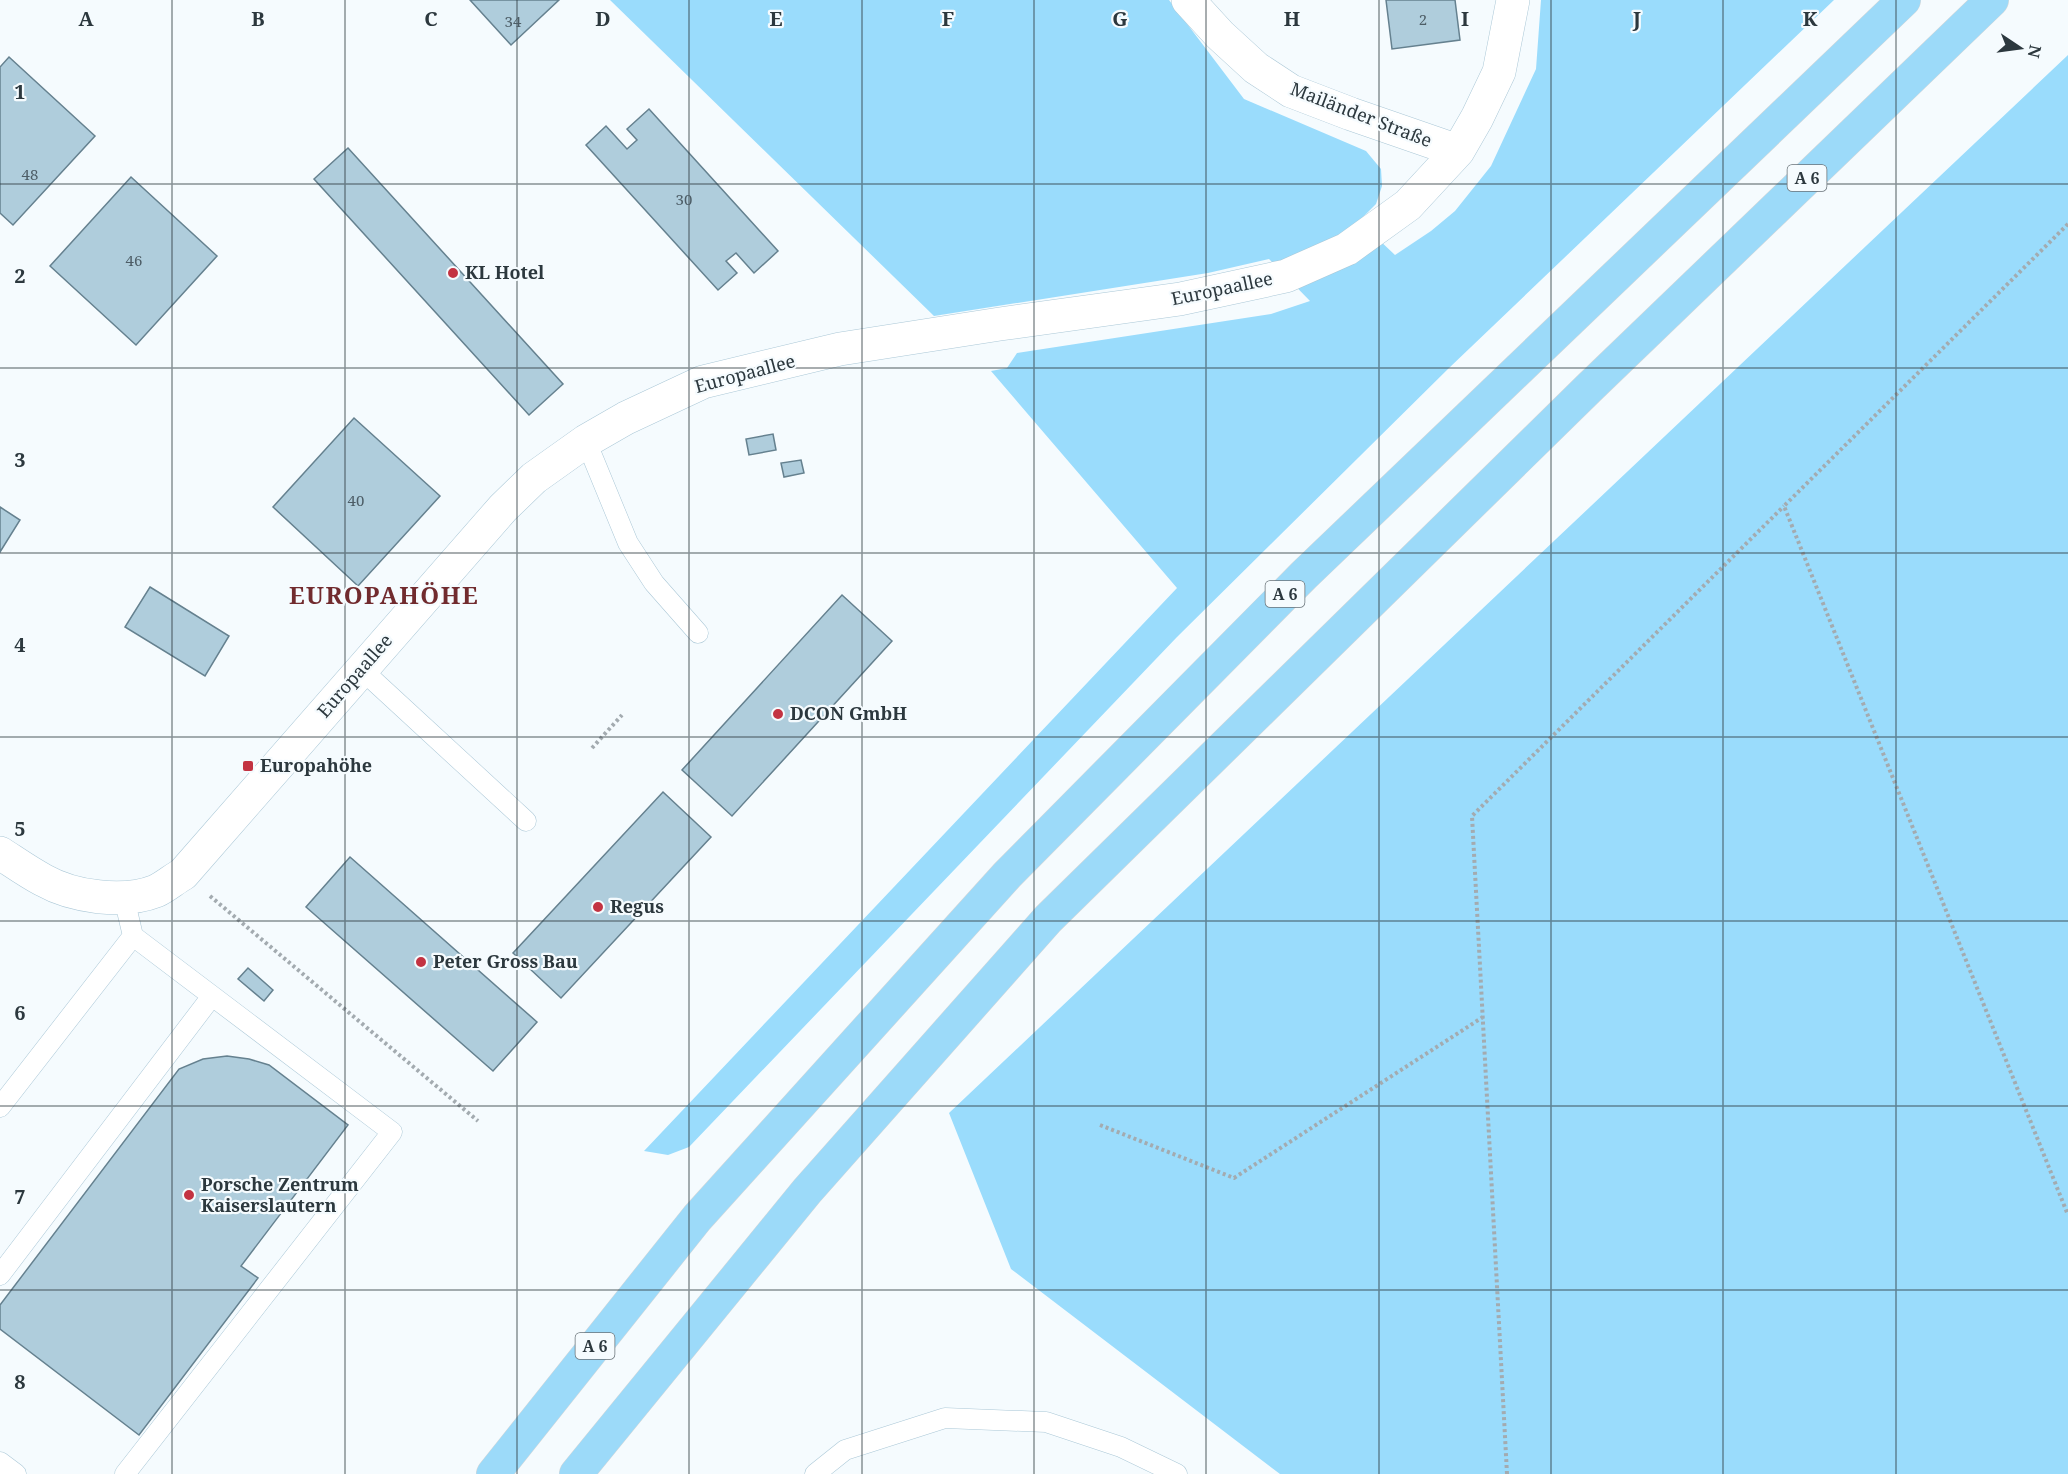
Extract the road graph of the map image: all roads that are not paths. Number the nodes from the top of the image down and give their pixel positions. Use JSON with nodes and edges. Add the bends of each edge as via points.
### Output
{"nodes":[{"id":1,"x":1188,"y":0,"type":"edge"},
{"id":2,"x":1513,"y":0,"type":"edge"},
{"id":3,"x":1904,"y":0,"type":"edge"},
{"id":4,"x":1992,"y":0,"type":"edge"},
{"id":5,"x":1458,"y":151,"type":"junction"},
{"id":6,"x":586,"y":441,"type":"junction"},
{"id":7,"x":698,"y":633,"type":"dead end"},
{"id":8,"x":361,"y":669,"type":"junction"},
{"id":9,"x":526,"y":821,"type":"dead end"},
{"id":10,"x":0,"y":853,"type":"edge"},
{"id":11,"x":124,"y":898,"type":"junction"},
{"id":12,"x":133,"y":936,"type":"junction"},
{"id":13,"x":212,"y":996,"type":"junction"},
{"id":14,"x":0,"y":1107,"type":"edge"},
{"id":15,"x":0,"y":1275,"type":"edge"},
{"id":16,"x":0,"y":1462,"type":"edge"},
{"id":17,"x":16,"y":1474,"type":"edge"},
{"id":18,"x":125,"y":1474,"type":"edge"},
{"id":19,"x":493,"y":1474,"type":"edge"},
{"id":20,"x":576,"y":1474,"type":"edge"},
{"id":21,"x":814,"y":1474,"type":"edge"},
{"id":22,"x":1177,"y":1474,"type":"edge"}],
"edges":[{"from":1,"to":5,"type":"street","name":"Mailänder Straße","via":[[1256,68],[1292,91]]},
{"from":2,"to":5,"type":"street","name":"Europaallee","via":[[1499,72]]},
{"from":3,"to":19,"type":"highway","number":"A 6","via":[[1304,575],[1007,875],[697,1218]]},
{"from":4,"to":20,"type":"highway","number":"A 6","via":[[1048,919],[807,1191]]},
{"from":5,"to":6,"type":"street","name":"Europaallee","via":[[1408,206],[1347,249],[1286,276],[1180,299],[840,349],[703,382]]},
{"from":6,"to":7,"type":"lane","via":[[628,543],[654,583]]},
{"from":6,"to":8,"type":"street","name":"Europaallee","via":[[534,478],[503,508]]},
{"from":8,"to":9,"type":"lane"},
{"from":8,"to":11,"type":"street","name":"Europaallee","via":[[183,874],[156,891]]},
{"from":10,"to":11,"type":"street","name":"Europaallee","via":[[45,881],[81,894]]},
{"from":11,"to":12,"type":"lane"},
{"from":12,"to":13,"type":"lane"},
{"from":12,"to":14,"type":"lane"},
{"from":13,"to":15,"type":"lane"},
{"from":13,"to":18,"type":"lane","via":[[392,1132]]},
{"from":16,"to":17,"type":"lane"},
{"from":21,"to":22,"type":"lane","via":[[845,1450],[945,1418],[1046,1422],[1121,1447]]}]}
